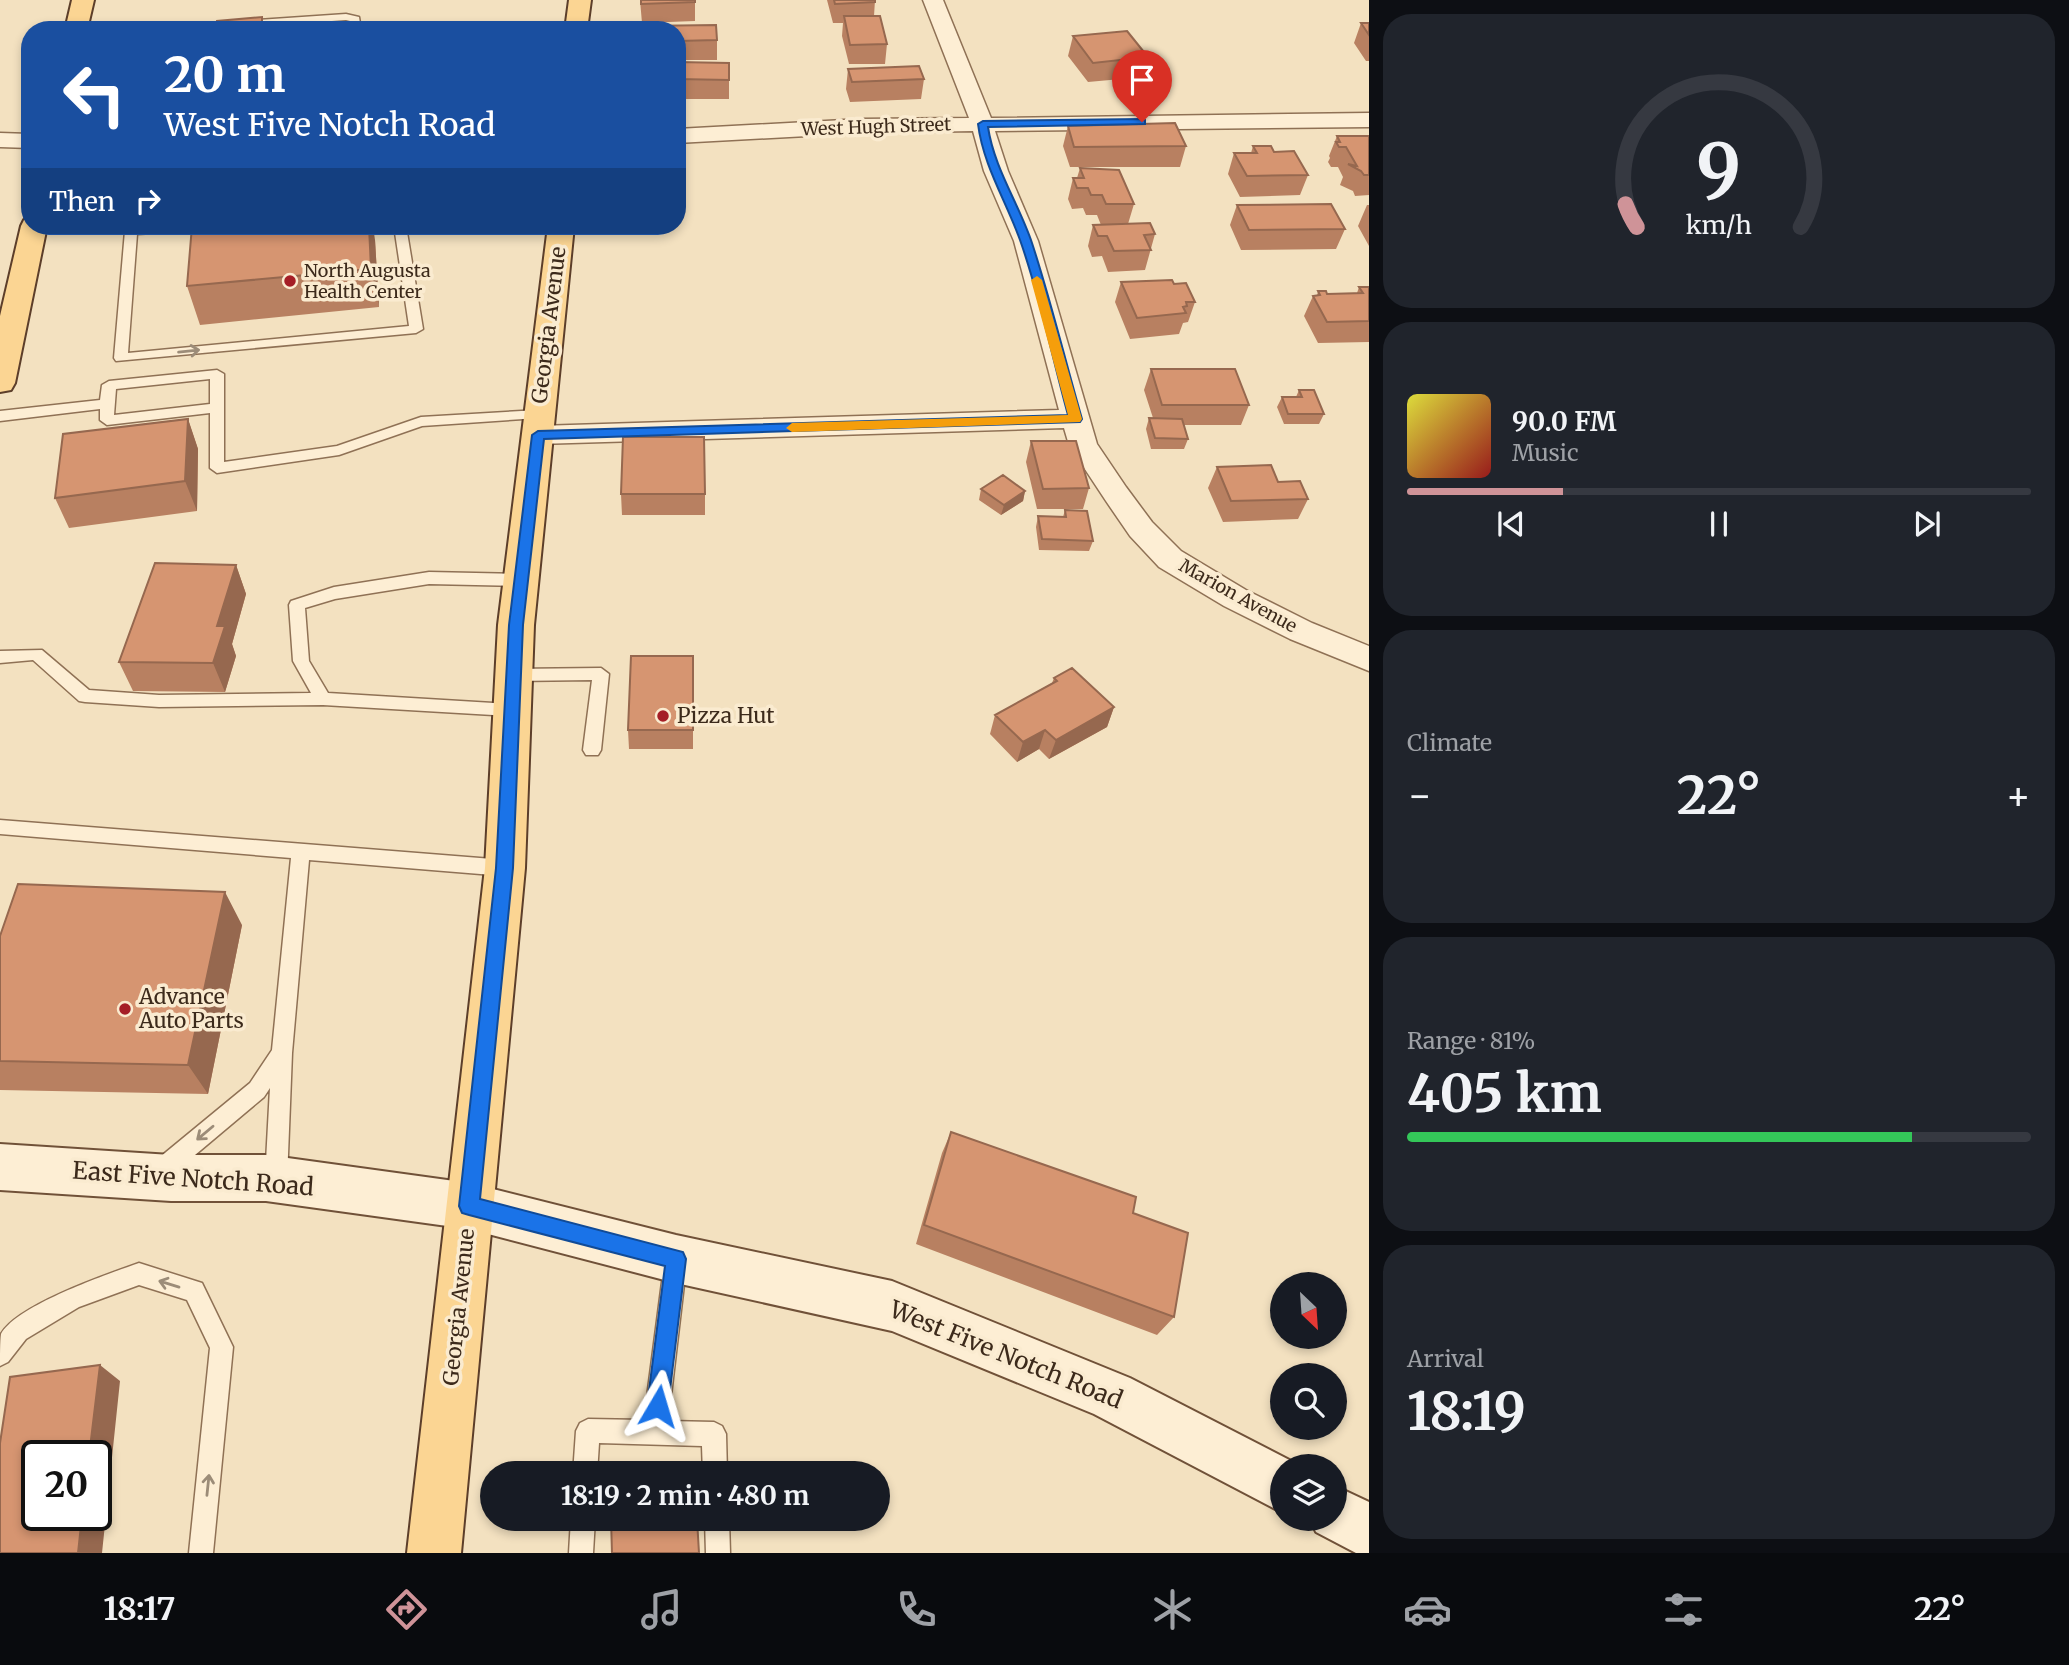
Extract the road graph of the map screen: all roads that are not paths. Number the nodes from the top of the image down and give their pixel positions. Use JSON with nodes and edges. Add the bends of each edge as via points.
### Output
{"nodes":[{"id":1,"x":83,"y":0,"type":"edge"},
{"id":2,"x":580,"y":0,"type":"edge"},
{"id":3,"x":933,"y":0,"type":"edge"},
{"id":4,"x":78,"y":21,"type":"edge"},
{"id":5,"x":319,"y":21,"type":"edge"},
{"id":6,"x":355,"y":21,"type":"edge"},
{"id":7,"x":577,"y":21,"type":"edge"},
{"id":8,"x":1369,"y":120,"type":"edge"},
{"id":9,"x":983,"y":124,"type":"junction"},
{"id":10,"x":686,"y":136,"type":"edge"},
{"id":11,"x":0,"y":140,"type":"edge"},
{"id":12,"x":21,"y":141,"type":"edge"},
{"id":13,"x":32,"y":235,"type":"edge"},
{"id":14,"x":131,"y":235,"type":"edge"},
{"id":15,"x":401,"y":235,"type":"edge"},
{"id":16,"x":560,"y":235,"type":"edge"},
{"id":17,"x":0,"y":383,"type":"edge"},
{"id":18,"x":107,"y":404,"type":"junction"},
{"id":19,"x":217,"y":408,"type":"junction"},
{"id":20,"x":0,"y":416,"type":"edge"},
{"id":21,"x":1076,"y":419,"type":"junction"},
{"id":22,"x":538,"y":425,"type":"junction"},
{"id":23,"x":521,"y":580,"type":"junction"},
{"id":24,"x":0,"y":657,"type":"edge"},
{"id":25,"x":1369,"y":659,"type":"edge"},
{"id":26,"x":513,"y":675,"type":"junction"},
{"id":27,"x":323,"y":699,"type":"junction"},
{"id":28,"x":512,"y":710,"type":"junction"},
{"id":29,"x":592,"y":750,"type":"dead end"},
{"id":30,"x":0,"y":827,"type":"edge"},
{"id":31,"x":301,"y":852,"type":"junction"},
{"id":32,"x":505,"y":868,"type":"junction"},
{"id":33,"x":282,"y":1053,"type":"junction"},
{"id":34,"x":0,"y":1167,"type":"edge"},
{"id":35,"x":153,"y":1176,"type":"junction"},
{"id":36,"x":276,"y":1180,"type":"junction"},
{"id":37,"x":469,"y":1206,"type":"junction"},
{"id":38,"x":676,"y":1259,"type":"junction"},
{"id":39,"x":0,"y":1354,"type":"edge"},
{"id":40,"x":654,"y":1431,"type":"junction"},
{"id":41,"x":586,"y":1461,"type":"edge"},
{"id":42,"x":715,"y":1461,"type":"edge"},
{"id":43,"x":1270,"y":1479,"type":"edge"},
{"id":44,"x":1347,"y":1519,"type":"edge"},
{"id":45,"x":582,"y":1531,"type":"edge"},
{"id":46,"x":717,"y":1531,"type":"edge"},
{"id":47,"x":1369,"y":1531,"type":"edge"},
{"id":48,"x":201,"y":1553,"type":"edge"},
{"id":49,"x":434,"y":1553,"type":"edge"},
{"id":50,"x":581,"y":1553,"type":"edge"},
{"id":51,"x":718,"y":1553,"type":"edge"}],
"edges":[{"from":1,"to":4,"type":"main road"},
{"from":2,"to":7,"type":"main road"},
{"from":3,"to":9,"type":"street","name":"Marion Avenue"},
{"from":5,"to":6,"type":"lane","via":[[346,17]]},
{"from":8,"to":9,"type":"street","name":"West Hugh Street"},
{"from":9,"to":10,"type":"street","name":"West Hugh Street"},
{"from":9,"to":21,"type":"street","name":"Marion Avenue","via":[[996,171],[1026,241]]},
{"from":11,"to":12,"type":"street"},
{"from":13,"to":17,"type":"main road"},
{"from":14,"to":15,"type":"lane","one_way":true,"via":[[121,358],[416,328]]},
{"from":16,"to":22,"type":"main road","name":"Georgia Avenue"},
{"from":18,"to":19,"type":"lane","via":[[107,421]]},
{"from":18,"to":19,"type":"lane","via":[[108,385],[218,374]]},
{"from":18,"to":20,"type":"lane"},
{"from":19,"to":22,"type":"lane","via":[[217,468],[339,450],[421,422]]},
{"from":21,"to":22,"type":"street"},
{"from":21,"to":25,"type":"street","name":"Marion Avenue","via":[[1083,445],[1141,529],[1170,559],[1246,604]]},
{"from":22,"to":23,"type":"main road","name":"Georgia Avenue"},
{"from":23,"to":26,"type":"main road","name":"Georgia Avenue"},
{"from":23,"to":27,"type":"lane","via":[[429,578],[334,593],[297,605],[301,661]]},
{"from":24,"to":27,"type":"lane","via":[[36,654],[85,696],[159,701]]},
{"from":26,"to":28,"type":"main road","name":"Georgia Avenue"},
{"from":26,"to":29,"type":"lane","via":[[601,674]]},
{"from":27,"to":28,"type":"lane"},
{"from":28,"to":32,"type":"main road","name":"Georgia Avenue"},
{"from":30,"to":31,"type":"lane"},
{"from":31,"to":32,"type":"lane"},
{"from":31,"to":33,"type":"lane"},
{"from":32,"to":37,"type":"main road","name":"Georgia Avenue"},
{"from":33,"to":35,"type":"lane","one_way":true,"via":[[257,1090]]},
{"from":33,"to":36,"type":"lane"},
{"from":34,"to":35,"type":"street","name":"East Five Notch Road"},
{"from":35,"to":36,"type":"street","name":"East Five Notch Road"},
{"from":36,"to":37,"type":"street","name":"East Five Notch Road"},
{"from":37,"to":38,"type":"street","name":"West Five Notch Road"},
{"from":37,"to":49,"type":"main road","name":"Georgia Avenue"},
{"from":38,"to":40,"type":"lane"},
{"from":38,"to":43,"type":"street","name":"West Five Notch Road","via":[[892,1306],[1112,1396]]},
{"from":48,"to":39,"type":"lane","one_way":true,"via":[[222,1347],[194,1291],[139,1274],[73,1298],[18,1331]]},
{"from":40,"to":41,"type":"lane","via":[[588,1431]]},
{"from":40,"to":42,"type":"lane","via":[[714,1434]]},
{"from":44,"to":47,"type":"street"},
{"from":45,"to":50,"type":"lane"},
{"from":46,"to":51,"type":"lane"}]}
